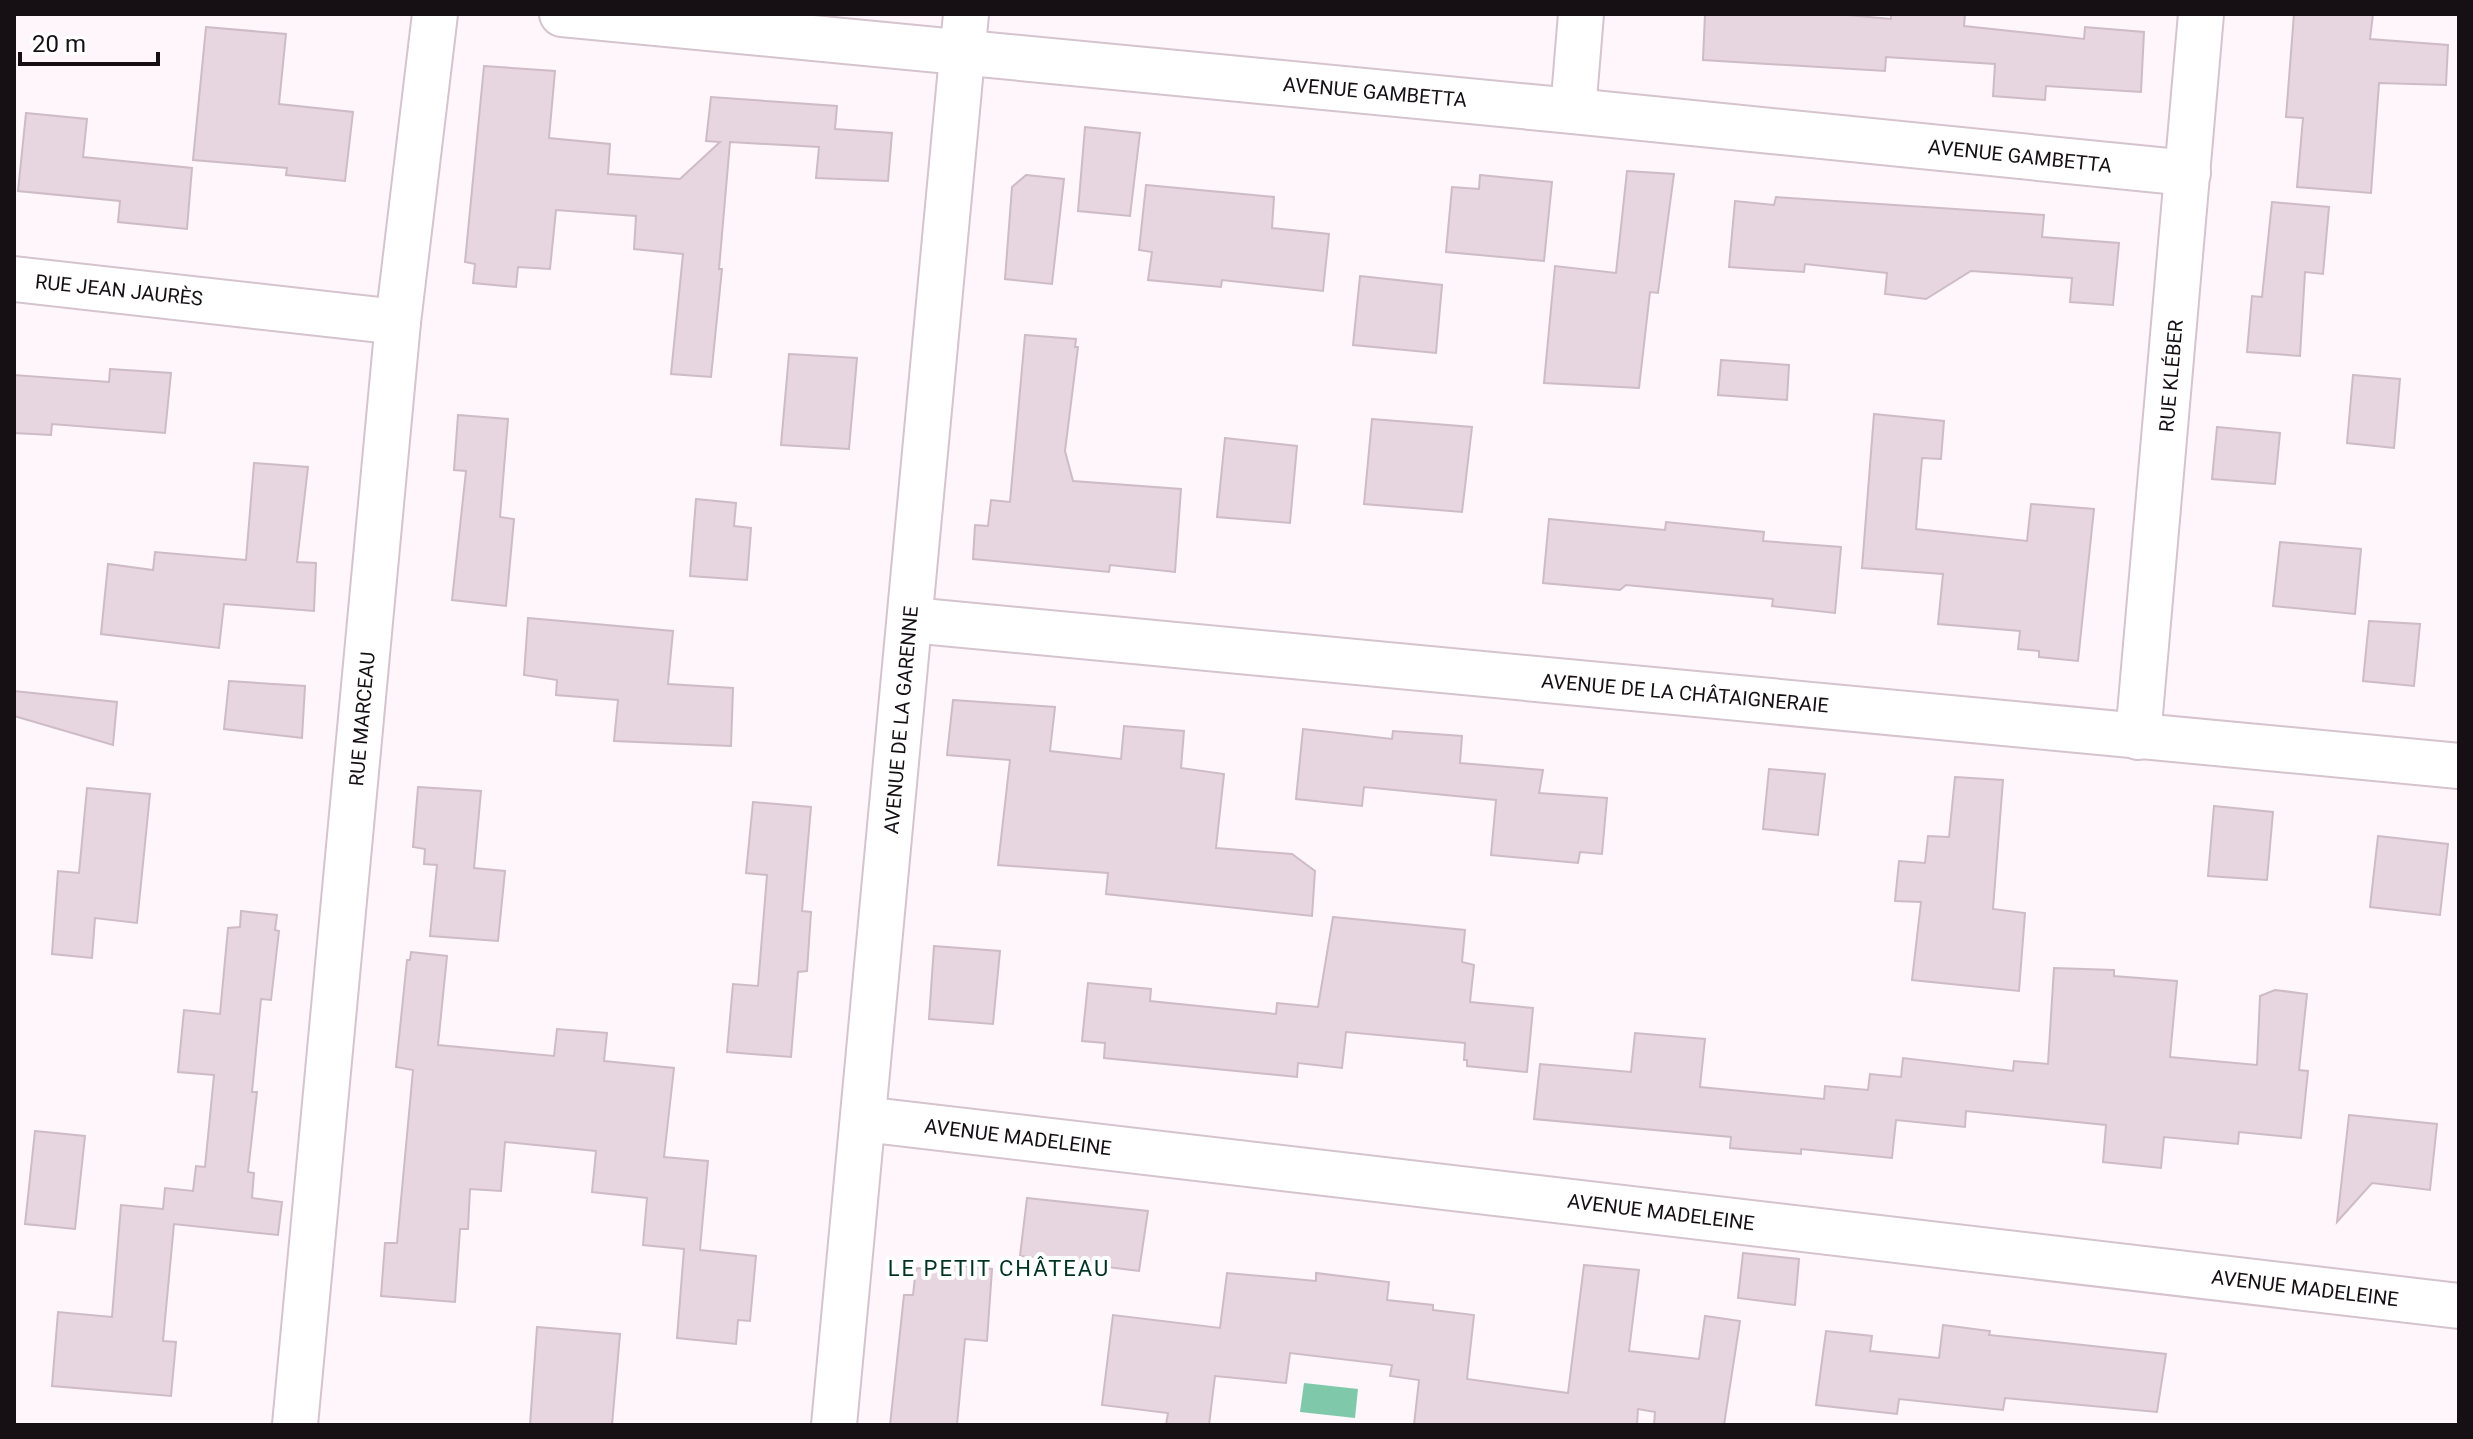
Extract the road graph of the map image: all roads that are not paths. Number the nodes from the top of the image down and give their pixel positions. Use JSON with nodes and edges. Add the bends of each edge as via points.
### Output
{"nodes":[{"id":1,"x":435,"y":14,"type":"edge"},
{"id":2,"x":562,"y":14,"type":"edge"},
{"id":3,"x":1581,"y":14,"type":"edge"},
{"id":4,"x":2201,"y":14,"type":"edge"},
{"id":5,"x":964,"y":34,"type":"edge"},
{"id":6,"x":1573,"y":111,"type":"junction"},
{"id":7,"x":2188,"y":173,"type":"junction"},
{"id":8,"x":14,"y":279,"type":"edge"},
{"id":9,"x":398,"y":322,"type":"junction"},
{"id":10,"x":911,"y":620,"type":"junction"},
{"id":11,"x":2138,"y":737,"type":"junction"},
{"id":12,"x":2459,"y":766,"type":"edge"},
{"id":13,"x":863,"y":1119,"type":"junction"},
{"id":14,"x":2459,"y":1306,"type":"edge"},
{"id":15,"x":295,"y":1425,"type":"edge"},
{"id":16,"x":834,"y":1425,"type":"edge"}],
"edges":[{"from":1,"to":9,"type":"street","name":"RUE MARCEAU"},
{"from":2,"to":5,"type":"street","name":"AVENUE GAMBETTA"},
{"from":3,"to":6,"type":"street"},
{"from":4,"to":7,"type":"street","name":"RUE KLÉBER"},
{"from":5,"to":6,"type":"street","name":"AVENUE GAMBETTA"},
{"from":5,"to":10,"type":"street","name":"AVENUE DE LA GARENNE"},
{"from":6,"to":7,"type":"street","name":"AVENUE GAMBETTA"},
{"from":7,"to":11,"type":"street","name":"RUE KLÉBER"},
{"from":8,"to":9,"type":"street","name":"RUE JEAN JAURÈS"},
{"from":9,"to":15,"type":"street","name":"RUE MARCEAU"},
{"from":10,"to":11,"type":"street","name":"AVENUE DE LA CHÂTAIGNERAIE"},
{"from":10,"to":13,"type":"street","name":"AVENUE DE LA GARENNE"},
{"from":11,"to":12,"type":"street","name":"AVENUE DE LA CHÂTAIGNERAIE"},
{"from":13,"to":14,"type":"street","name":"AVENUE MADELEINE"},
{"from":13,"to":16,"type":"street","name":"AVENUE DE LA GARENNE"}]}
